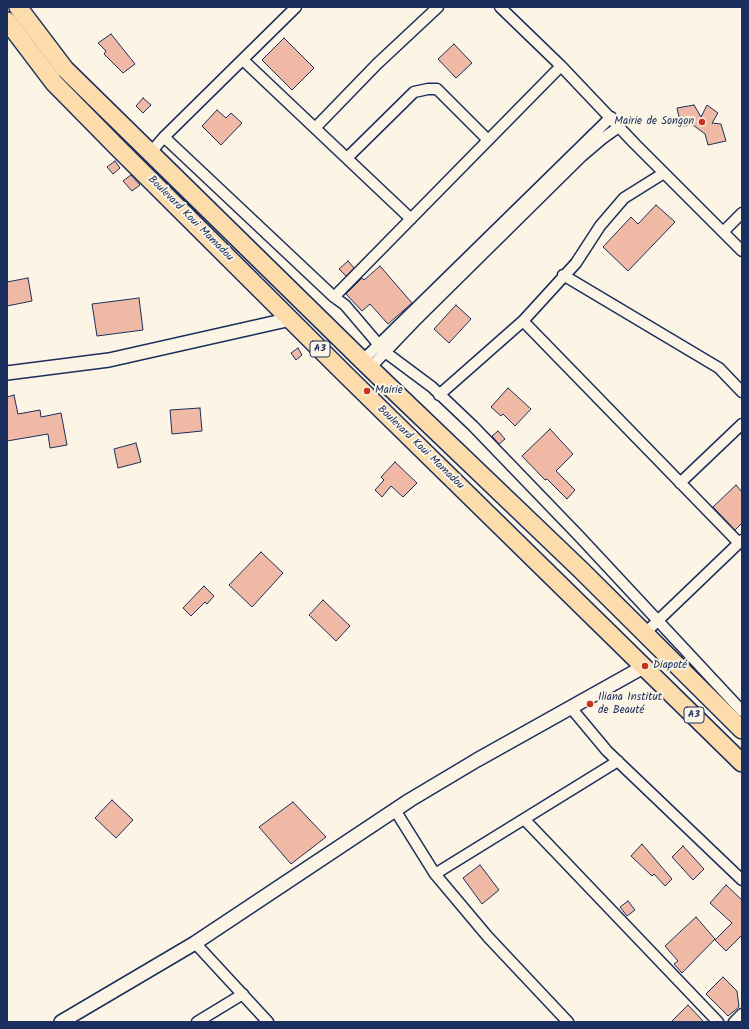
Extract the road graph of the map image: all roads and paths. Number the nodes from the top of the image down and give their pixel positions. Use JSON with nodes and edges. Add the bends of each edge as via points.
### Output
{"nodes":[{"id":1,"x":18,"y":7,"type":"edge"},
{"id":2,"x":296,"y":7,"type":"edge"},
{"id":3,"x":438,"y":7,"type":"edge"},
{"id":4,"x":504,"y":8,"type":"edge"},
{"id":5,"x":7,"y":21,"type":"edge"},
{"id":6,"x":244,"y":60,"type":"junction"},
{"id":7,"x":561,"y":66,"type":"junction"},
{"id":8,"x":611,"y":116,"type":"junction"},
{"id":9,"x":620,"y":126,"type":"junction"},
{"id":10,"x":315,"y":128,"type":"junction"},
{"id":11,"x":164,"y":137,"type":"junction"},
{"id":12,"x":488,"y":140,"type":"junction"},
{"id":13,"x":151,"y":152,"type":"junction"},
{"id":14,"x":347,"y":158,"type":"junction"},
{"id":15,"x":664,"y":172,"type":"junction"},
{"id":16,"x":742,"y":214,"type":"edge"},
{"id":17,"x":411,"y":219,"type":"junction"},
{"id":18,"x":723,"y":232,"type":"junction"},
{"id":19,"x":742,"y":251,"type":"edge"},
{"id":20,"x":563,"y":275,"type":"junction"},
{"id":21,"x":334,"y":297,"type":"junction"},
{"id":22,"x":291,"y":319,"type":"junction"},
{"id":23,"x":523,"y":321,"type":"junction"},
{"id":24,"x":381,"y":349,"type":"junction"},
{"id":25,"x":366,"y":364,"type":"junction"},
{"id":26,"x":7,"y":373,"type":"edge"},
{"id":27,"x":742,"y":392,"type":"edge"},
{"id":28,"x":439,"y":395,"type":"junction"},
{"id":29,"x":742,"y":424,"type":"edge"},
{"id":30,"x":680,"y":483,"type":"junction"},
{"id":31,"x":740,"y":541,"type":"edge"},
{"id":32,"x":658,"y":622,"type":"junction"},
{"id":33,"x":644,"y":633,"type":"junction"},
{"id":34,"x":663,"y":651,"type":"junction"},
{"id":35,"x":645,"y":666,"type":"junction"},
{"id":36,"x":572,"y":709,"type":"junction"},
{"id":37,"x":742,"y":711,"type":"edge"},
{"id":38,"x":742,"y":730,"type":"edge"},
{"id":39,"x":618,"y":761,"type":"junction"},
{"id":40,"x":742,"y":763,"type":"edge"},
{"id":41,"x":394,"y":810,"type":"junction"},
{"id":42,"x":525,"y":820,"type":"junction"},
{"id":43,"x":435,"y":874,"type":"junction"},
{"id":44,"x":742,"y":880,"type":"edge"},
{"id":45,"x":195,"y":943,"type":"junction"},
{"id":46,"x":243,"y":994,"type":"junction"},
{"id":47,"x":742,"y":1014,"type":"edge"},
{"id":48,"x":61,"y":1022,"type":"edge"},
{"id":49,"x":197,"y":1022,"type":"edge"},
{"id":50,"x":268,"y":1022,"type":"edge"},
{"id":51,"x":568,"y":1022,"type":"edge"},
{"id":52,"x":718,"y":1022,"type":"edge"},
{"id":53,"x":734,"y":1022,"type":"edge"}],
"edges":[{"from":1,"to":13,"type":"main road","name":"Boulevard Koui Mamadou","number":"A3","via":[[65,69]]},
{"from":2,"to":6,"type":"street"},
{"from":3,"to":10,"type":"street","via":[[377,64]]},
{"from":4,"to":7,"type":"street"},
{"from":5,"to":22,"type":"main road","name":"Boulevard Koui Mamadou","number":"A3","via":[[54,83]]},
{"from":6,"to":10,"type":"street"},
{"from":6,"to":11,"type":"street"},
{"from":7,"to":8,"type":"street"},
{"from":7,"to":12,"type":"street"},
{"from":8,"to":9,"type":"street"},
{"from":8,"to":24,"type":"street"},
{"from":9,"to":15,"type":"street"},
{"from":9,"to":24,"type":"street","via":[[582,156]]},
{"from":10,"to":14,"type":"street"},
{"from":11,"to":13,"type":"street"},
{"from":11,"to":21,"type":"street"},
{"from":12,"to":14,"type":"street","via":[[437,89],[428,89],[414,92]]},
{"from":12,"to":17,"type":"street"},
{"from":13,"to":25,"type":"main road","name":"Boulevard Koui Mamadou","number":"A3"},
{"from":14,"to":17,"type":"street"},
{"from":15,"to":18,"type":"street"},
{"from":15,"to":20,"type":"street","via":[[624,198],[600,226],[576,263]]},
{"from":16,"to":18,"type":"street"},
{"from":17,"to":21,"type":"street"},
{"from":18,"to":19,"type":"street"},
{"from":20,"to":23,"type":"street"},
{"from":20,"to":27,"type":"street","via":[[719,368]]},
{"from":21,"to":24,"type":"street","via":[[345,305]]},
{"from":22,"to":26,"type":"street","via":[[109,360]]},
{"from":22,"to":35,"type":"main road","name":"Boulevard Koui Mamadou","number":"A3"},
{"from":23,"to":28,"type":"street"},
{"from":23,"to":30,"type":"street"},
{"from":24,"to":25,"type":"street"},
{"from":24,"to":28,"type":"street"},
{"from":25,"to":33,"type":"main road","name":"Boulevard Koui Mamadou","number":"A3"},
{"from":28,"to":32,"type":"street","via":[[473,426]]},
{"from":29,"to":30,"type":"street"},
{"from":30,"to":31,"type":"street"},
{"from":31,"to":32,"type":"street"},
{"from":32,"to":33,"type":"street"},
{"from":32,"to":37,"type":"street"},
{"from":33,"to":34,"type":"main road","name":"Boulevard Koui Mamadou","number":"A3"},
{"from":34,"to":35,"type":"main road"},
{"from":34,"to":38,"type":"main road","name":"Boulevard Koui Mamadou","number":"A3"},
{"from":35,"to":36,"type":"street"},
{"from":35,"to":40,"type":"main road","name":"Boulevard Koui Mamadou","number":"A3"},
{"from":36,"to":39,"type":"street"},
{"from":36,"to":41,"type":"street","via":[[477,760]]},
{"from":39,"to":42,"type":"street"},
{"from":39,"to":44,"type":"street"},
{"from":41,"to":43,"type":"street"},
{"from":41,"to":45,"type":"street"},
{"from":42,"to":43,"type":"street"},
{"from":42,"to":52,"type":"street"},
{"from":43,"to":51,"type":"street","via":[[488,937]]},
{"from":45,"to":46,"type":"street"},
{"from":45,"to":48,"type":"street"},
{"from":46,"to":49,"type":"street"},
{"from":46,"to":50,"type":"street"},
{"from":47,"to":53,"type":"street"}]}
